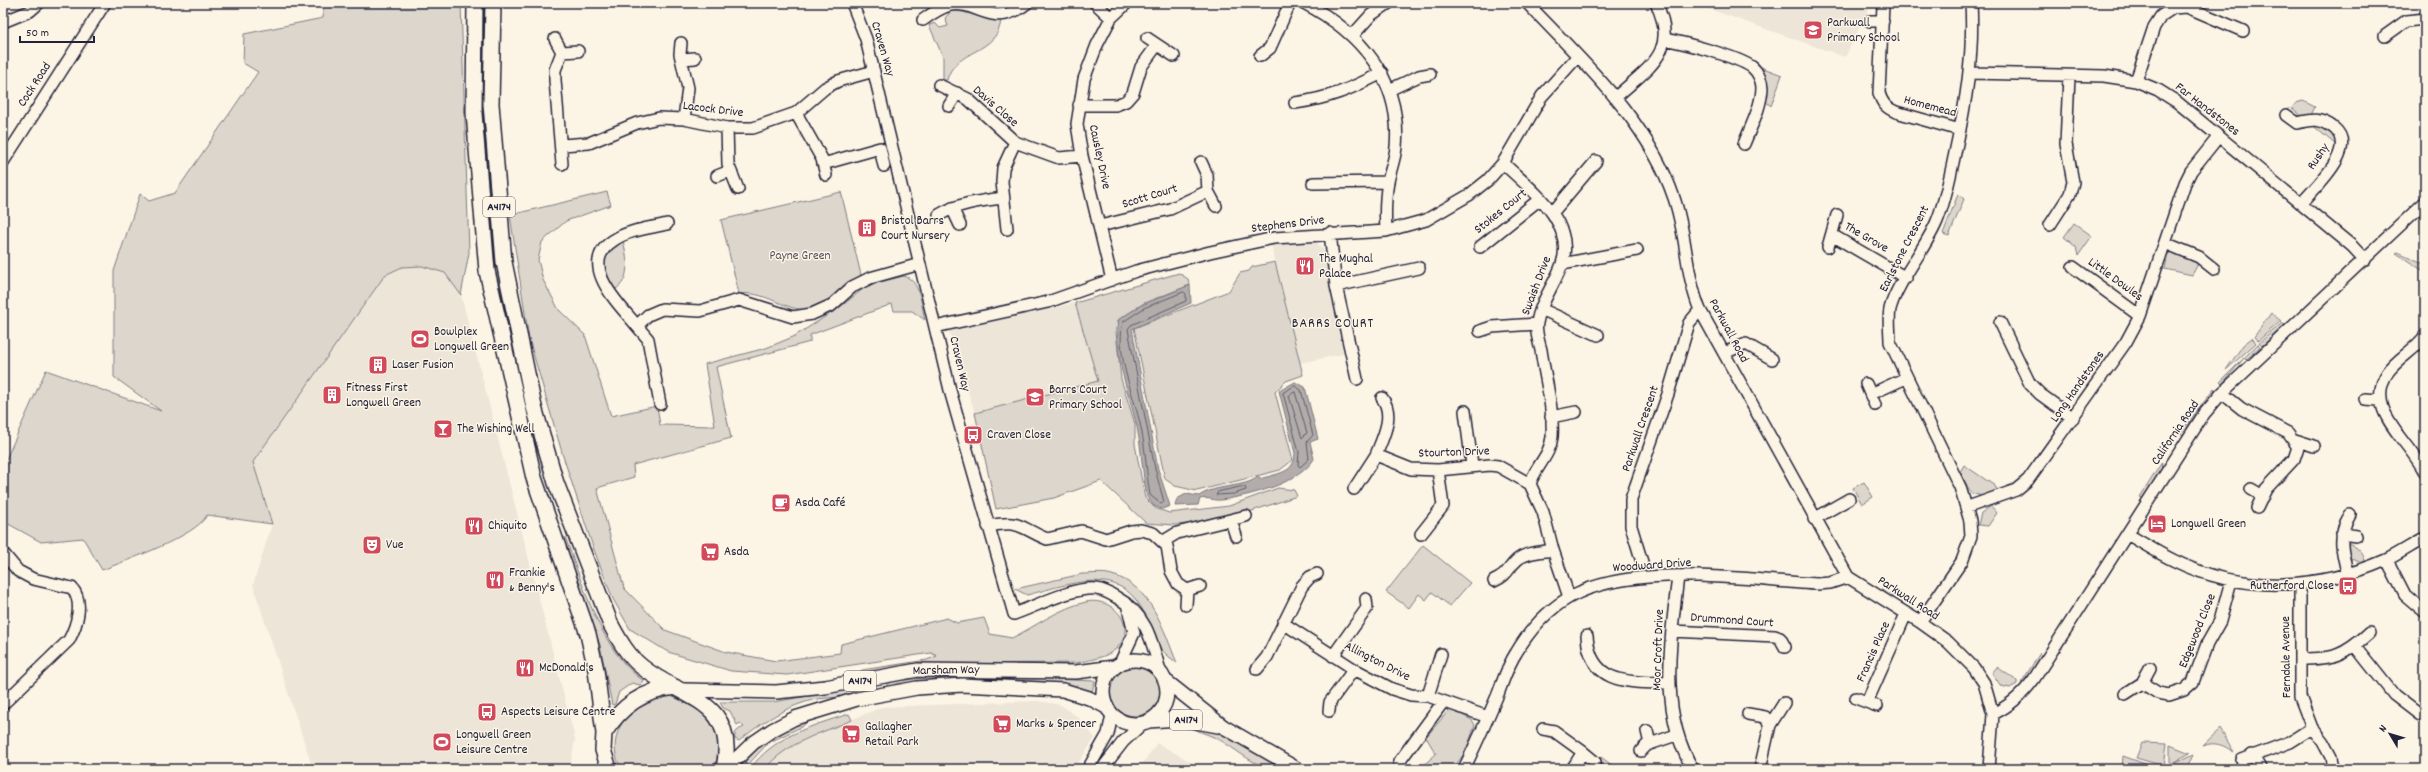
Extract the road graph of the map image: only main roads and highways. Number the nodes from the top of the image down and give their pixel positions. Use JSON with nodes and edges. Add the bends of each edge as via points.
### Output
{"nodes":[{"id":1,"x":475,"y":3,"type":"edge"},
{"id":2,"x":493,"y":3,"type":"edge"},
{"id":3,"x":1117,"y":665,"type":"junction"},
{"id":4,"x":1163,"y":676,"type":"junction"},
{"id":5,"x":680,"y":689,"type":"junction"},
{"id":6,"x":1110,"y":712,"type":"junction"},
{"id":7,"x":1145,"y":722,"type":"junction"},
{"id":8,"x":1224,"y":727,"type":"junction"},
{"id":9,"x":604,"y":733,"type":"junction"},
{"id":10,"x":1263,"y":750,"type":"junction"},
{"id":11,"x":609,"y":769,"type":"edge"},
{"id":12,"x":725,"y":769,"type":"edge"},
{"id":13,"x":1285,"y":769,"type":"edge"},
{"id":14,"x":1297,"y":769,"type":"edge"}],
"edges":[{"from":1,"to":9,"type":"highway","number":"A4174","via":[[474,113],[487,271],[534,478],[588,634],[596,670]]},
{"from":2,"to":5,"type":"highway","number":"A4174","via":[[491,104],[504,262],[534,407],[556,483],[611,626],[642,667]]},
{"from":3,"to":4,"type":"main road","number":"A4174","via":[[1130,659],[1142,660],[1152,664]]},
{"from":3,"to":5,"type":"main road","name":"Marsham Way","number":"A4174","via":[[1076,672],[918,670],[825,687],[776,692]]},
{"from":3,"to":6,"type":"main road","via":[[1106,676],[1102,692]]},
{"from":4,"to":7,"type":"main road","number":"A4174","via":[[1167,693],[1165,703],[1155,716]]},
{"from":4,"to":8,"type":"main road","number":"A4174"},
{"from":5,"to":9,"type":"highway","number":"A4174","via":[[646,693],[627,704]]},
{"from":5,"to":12,"type":"highway","number":"A4174","via":[[710,707],[719,718],[727,738]]},
{"from":6,"to":7,"type":"main road","number":"A4174","via":[[1121,721]]},
{"from":6,"to":12,"type":"main road","name":"Marsham Way","number":"A4174","via":[[1089,698],[1063,690],[962,685],[902,690],[857,699],[795,718],[753,743]]},
{"from":7,"to":8,"type":"main road","number":"A4174","via":[[1180,719]]},
{"from":8,"to":10,"type":"main road","number":"A4174"},
{"from":9,"to":11,"type":"highway","number":"A4174","via":[[603,750]]},
{"from":10,"to":13,"type":"main road","number":"A4174"},
{"from":10,"to":14,"type":"main road","number":"A4174"}]}
